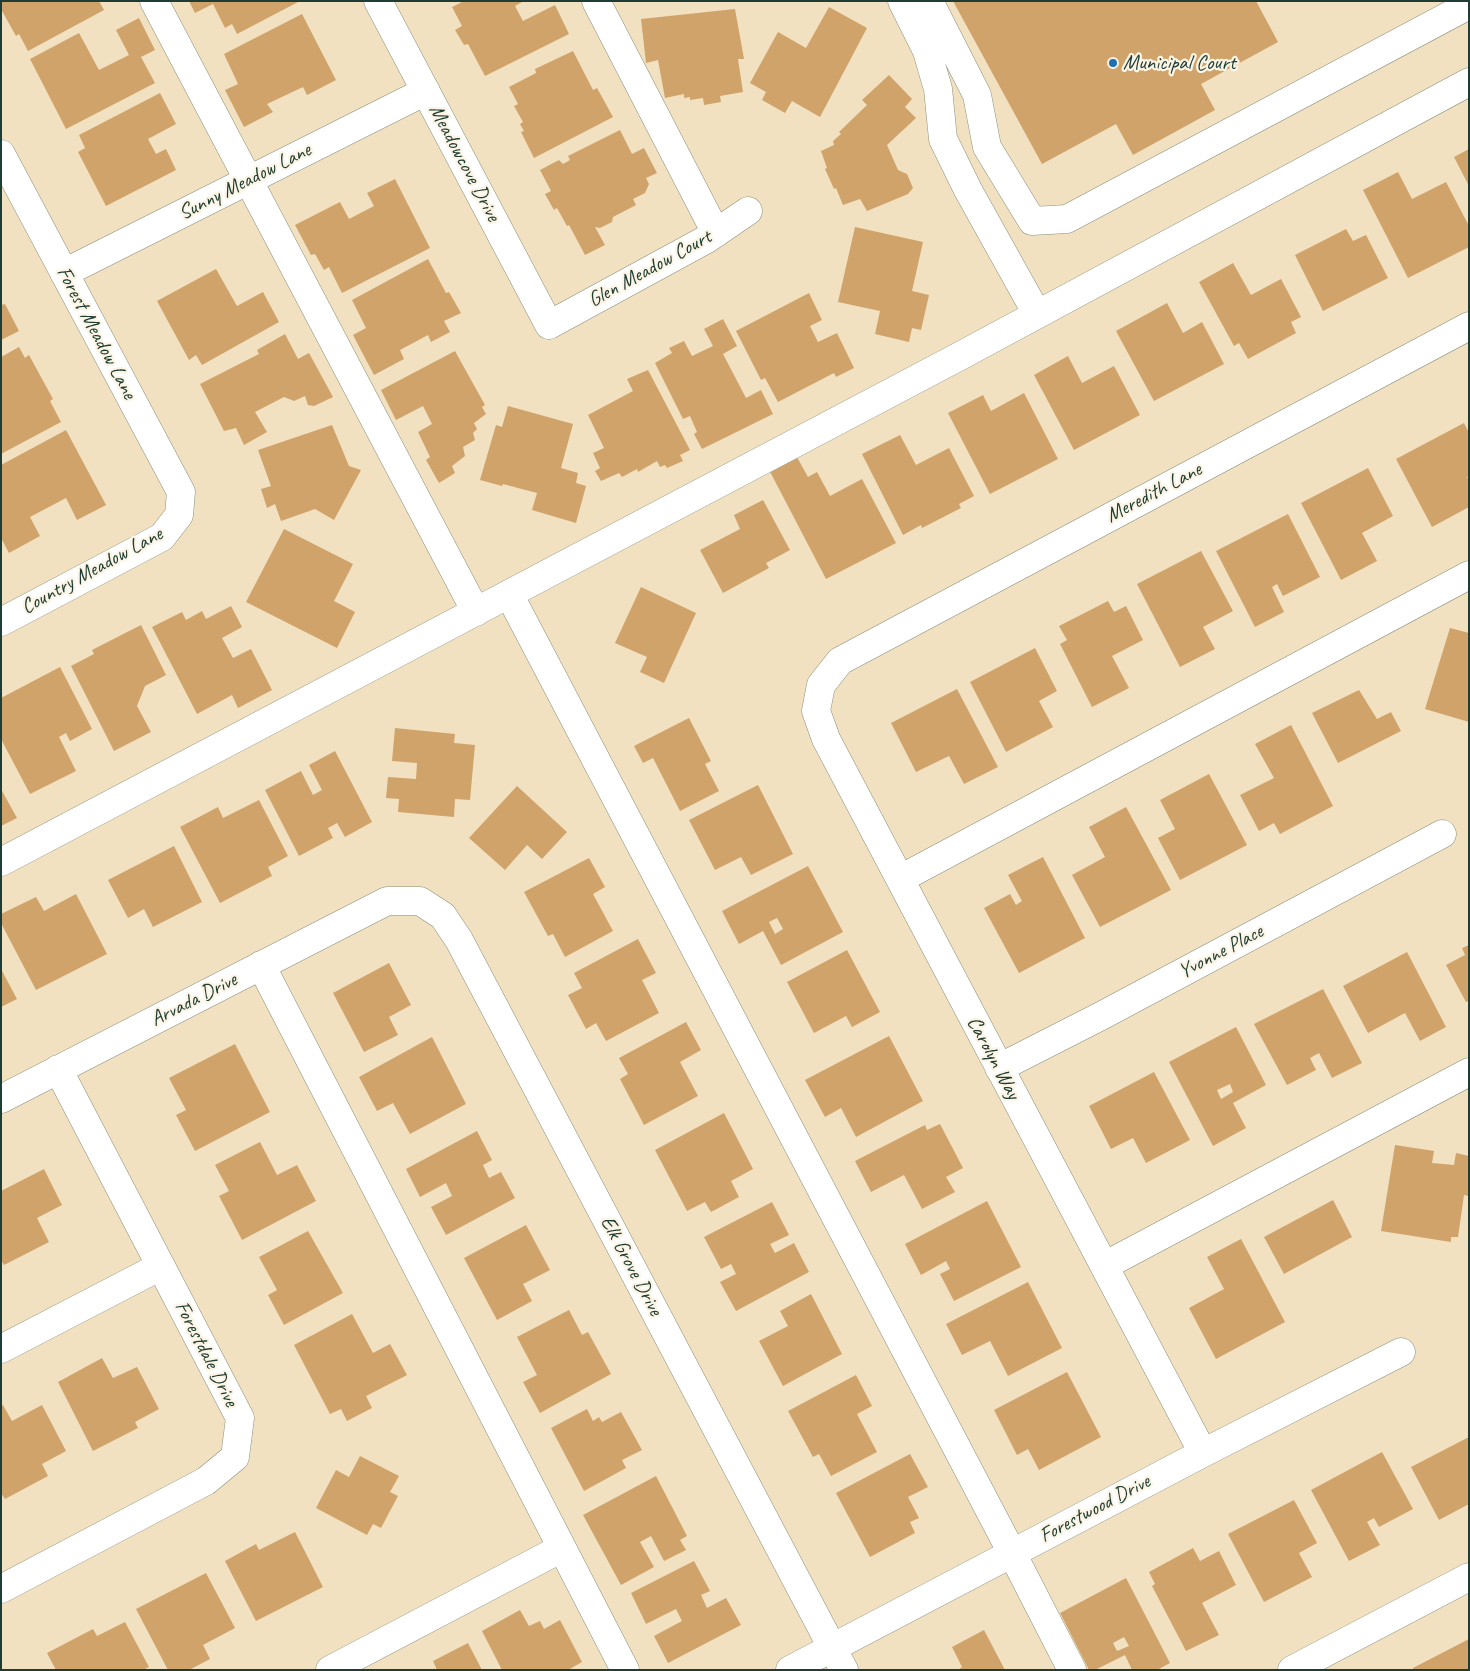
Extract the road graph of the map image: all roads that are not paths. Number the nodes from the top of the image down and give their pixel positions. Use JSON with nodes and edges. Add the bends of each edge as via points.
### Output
{"nodes":[{"id":1,"x":154,"y":1,"type":"edge"},
{"id":2,"x":378,"y":1,"type":"edge"},
{"id":3,"x":596,"y":1,"type":"edge"},
{"id":4,"x":902,"y":1,"type":"edge"},
{"id":5,"x":929,"y":1,"type":"edge"},
{"id":6,"x":1469,"y":5,"type":"edge"},
{"id":7,"x":1469,"y":82,"type":"edge"},
{"id":8,"x":426,"y":90,"type":"junction"},
{"id":9,"x":1,"y":154,"type":"edge"},
{"id":10,"x":249,"y":180,"type":"junction"},
{"id":11,"x":748,"y":211,"type":"dead end"},
{"id":12,"x":716,"y":233,"type":"junction"},
{"id":13,"x":64,"y":273,"type":"junction"},
{"id":14,"x":1037,"y":314,"type":"junction"},
{"id":15,"x":549,"y":325,"type":"joint"},
{"id":16,"x":1469,"y":326,"type":"edge"},
{"id":17,"x":179,"y":515,"type":"joint"},
{"id":18,"x":1469,"y":574,"type":"edge"},
{"id":19,"x":509,"y":594,"type":"junction"},
{"id":20,"x":476,"y":612,"type":"junction"},
{"id":21,"x":1,"y":622,"type":"edge"},
{"id":22,"x":840,"y":661,"type":"joint"},
{"id":23,"x":1442,"y":834,"type":"dead end"},
{"id":24,"x":1,"y":862,"type":"edge"},
{"id":25,"x":900,"y":879,"type":"junction"},
{"id":26,"x":387,"y":901,"type":"joint"},
{"id":27,"x":261,"y":966,"type":"junction"},
{"id":28,"x":999,"y":1068,"type":"junction"},
{"id":29,"x":58,"y":1069,"type":"junction"},
{"id":30,"x":1469,"y":1072,"type":"edge"},
{"id":31,"x":1,"y":1099,"type":"edge"},
{"id":32,"x":161,"y":1266,"type":"junction"},
{"id":33,"x":1104,"y":1266,"type":"junction"},
{"id":34,"x":1,"y":1350,"type":"edge"},
{"id":35,"x":1401,"y":1352,"type":"dead end"},
{"id":36,"x":1203,"y":1452,"type":"junction"},
{"id":37,"x":562,"y":1548,"type":"junction"},
{"id":38,"x":1012,"y":1553,"type":"junction"},
{"id":39,"x":1469,"y":1577,"type":"edge"},
{"id":40,"x":1,"y":1589,"type":"edge"},
{"id":41,"x":838,"y":1658,"type":"edge"},
{"id":42,"x":330,"y":1670,"type":"edge"},
{"id":43,"x":625,"y":1670,"type":"edge"},
{"id":44,"x":790,"y":1670,"type":"edge"},
{"id":45,"x":1072,"y":1670,"type":"edge"},
{"id":46,"x":1292,"y":1670,"type":"edge"}],
"edges":[{"from":1,"to":10,"type":"street"},
{"from":2,"to":8,"type":"street","name":"Meadowcove Drive"},
{"from":3,"to":12,"type":"street"},
{"from":4,"to":14,"type":"street","via":[[927,51],[938,89],[943,138]]},
{"from":5,"to":6,"type":"street","via":[[977,95],[987,147],[1032,221],[1067,219]]},
{"from":7,"to":14,"type":"street"},
{"from":8,"to":10,"type":"street","name":"Sunny Meadow Lane"},
{"from":8,"to":15,"type":"street","name":"Meadowcove Drive"},
{"from":9,"to":13,"type":"street","name":"Forest Meadow Lane"},
{"from":10,"to":13,"type":"street","name":"Sunny Meadow Lane"},
{"from":10,"to":20,"type":"street"},
{"from":11,"to":12,"type":"street","name":"Glen Meadow Court"},
{"from":12,"to":15,"type":"street","name":"Glen Meadow Court"},
{"from":13,"to":17,"type":"street","name":"Forest Meadow Lane","via":[[181,492]]},
{"from":14,"to":19,"type":"street"},
{"from":16,"to":22,"type":"street","name":"Meredith Lane"},
{"from":17,"to":21,"type":"street","name":"Country Meadow Lane","via":[[162,537]]},
{"from":18,"to":25,"type":"street"},
{"from":19,"to":20,"type":"street"},
{"from":19,"to":38,"type":"street"},
{"from":20,"to":24,"type":"street"},
{"from":22,"to":25,"type":"street","name":"Carolyn Way","via":[[821,685],[816,711],[826,738]]},
{"from":23,"to":28,"type":"street","name":"Yvonne Place"},
{"from":25,"to":28,"type":"street","name":"Carolyn Way"},
{"from":26,"to":27,"type":"street","name":"Arvada Drive"},
{"from":26,"to":41,"type":"street","name":"Elk Grove Drive","via":[[420,901],[443,916],[459,940]]},
{"from":27,"to":29,"type":"street","name":"Arvada Drive"},
{"from":27,"to":37,"type":"street"},
{"from":28,"to":33,"type":"street","name":"Carolyn Way"},
{"from":29,"to":31,"type":"street","name":"Arvada Drive"},
{"from":29,"to":32,"type":"street","name":"Forestdale Drive"},
{"from":30,"to":33,"type":"street"},
{"from":32,"to":34,"type":"street"},
{"from":32,"to":40,"type":"street","name":"Forestdale Drive","via":[[240,1418],[235,1457],[206,1481]]},
{"from":33,"to":36,"type":"street","name":"Carolyn Way"},
{"from":35,"to":36,"type":"street","name":"Forestwood Drive"},
{"from":36,"to":38,"type":"street","name":"Forestwood Drive"},
{"from":37,"to":42,"type":"street"},
{"from":37,"to":43,"type":"street"},
{"from":38,"to":41,"type":"street","name":"Forestwood Drive"},
{"from":38,"to":45,"type":"street"},
{"from":39,"to":46,"type":"street"},
{"from":41,"to":44,"type":"street","name":"Forestwood Drive"}]}
